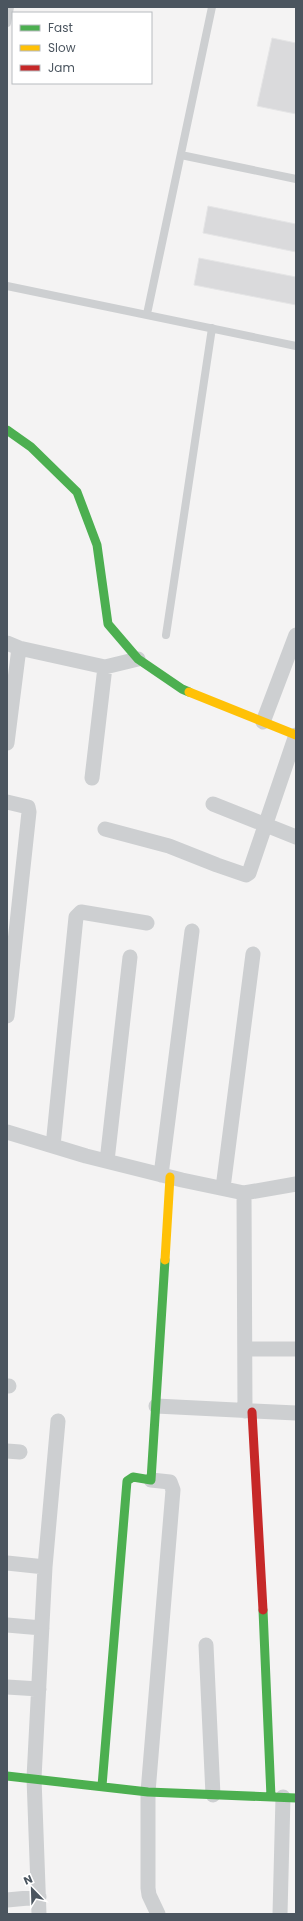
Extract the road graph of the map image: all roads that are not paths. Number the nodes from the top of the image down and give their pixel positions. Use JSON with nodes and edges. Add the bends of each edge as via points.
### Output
{"nodes":[{"id":1,"x":10,"y":7,"type":"edge"},
{"id":2,"x":212,"y":7,"type":"edge"},
{"id":3,"x":7,"y":23,"type":"edge"},
{"id":4,"x":181,"y":155,"type":"junction"},
{"id":5,"x":296,"y":179,"type":"edge"},
{"id":6,"x":7,"y":286,"type":"edge"},
{"id":7,"x":146,"y":314,"type":"junction"},
{"id":8,"x":212,"y":328,"type":"junction"},
{"id":9,"x":296,"y":346,"type":"edge"},
{"id":10,"x":7,"y":430,"type":"edge"},
{"id":11,"x":166,"y":635,"type":"dead end"},
{"id":12,"x":296,"y":635,"type":"edge"},
{"id":13,"x":13,"y":646,"type":"edge"},
{"id":14,"x":138,"y":659,"type":"junction"},
{"id":15,"x":105,"y":667,"type":"junction"},
{"id":16,"x":264,"y":722,"type":"junction"},
{"id":17,"x":296,"y":735,"type":"edge"},
{"id":18,"x":7,"y":743,"type":"edge"},
{"id":19,"x":92,"y":778,"type":"dead end"},
{"id":20,"x":7,"y":802,"type":"edge"},
{"id":21,"x":213,"y":804,"type":"dead end"},
{"id":22,"x":265,"y":824,"type":"junction"},
{"id":23,"x":105,"y":829,"type":"dead end"},
{"id":24,"x":296,"y":837,"type":"edge"},
{"id":25,"x":147,"y":923,"type":"dead end"},
{"id":26,"x":192,"y":931,"type":"dead end"},
{"id":27,"x":253,"y":954,"type":"dead end"},
{"id":28,"x":130,"y":957,"type":"dead end"},
{"id":29,"x":7,"y":1016,"type":"edge"},
{"id":30,"x":7,"y":1132,"type":"edge"},
{"id":31,"x":53,"y":1146,"type":"junction"},
{"id":32,"x":107,"y":1161,"type":"junction"},
{"id":33,"x":166,"y":1176,"type":"junction"},
{"id":34,"x":296,"y":1184,"type":"edge"},
{"id":35,"x":223,"y":1188,"type":"junction"},
{"id":36,"x":244,"y":1193,"type":"junction"},
{"id":37,"x":245,"y":1349,"type":"junction"},
{"id":38,"x":296,"y":1349,"type":"edge"},
{"id":39,"x":156,"y":1406,"type":"junction"},
{"id":40,"x":249,"y":1411,"type":"junction"},
{"id":41,"x":296,"y":1413,"type":"edge"},
{"id":42,"x":58,"y":1421,"type":"dead end"},
{"id":43,"x":151,"y":1480,"type":"junction"},
{"id":44,"x":7,"y":1563,"type":"edge"},
{"id":45,"x":44,"y":1567,"type":"junction"},
{"id":46,"x":7,"y":1625,"type":"edge"},
{"id":47,"x":42,"y":1628,"type":"junction"},
{"id":48,"x":206,"y":1646,"type":"dead end"},
{"id":49,"x":7,"y":1687,"type":"edge"},
{"id":50,"x":39,"y":1689,"type":"junction"},
{"id":51,"x":7,"y":1776,"type":"edge"},
{"id":52,"x":34,"y":1778,"type":"junction"},
{"id":53,"x":102,"y":1786,"type":"junction"},
{"id":54,"x":148,"y":1792,"type":"junction"},
{"id":55,"x":213,"y":1795,"type":"junction"},
{"id":56,"x":283,"y":1798,"type":"edge"},
{"id":57,"x":38,"y":1897,"type":"junction"},
{"id":58,"x":7,"y":1900,"type":"edge"},
{"id":59,"x":39,"y":1914,"type":"edge"},
{"id":60,"x":158,"y":1914,"type":"edge"},
{"id":61,"x":280,"y":1914,"type":"edge"}],
"edges":[{"from":1,"to":3,"type":"lane"},
{"from":2,"to":4,"type":"lane"},
{"from":4,"to":5,"type":"lane"},
{"from":4,"to":7,"type":"lane"},
{"from":6,"to":7,"type":"lane"},
{"from":7,"to":8,"type":"lane"},
{"from":8,"to":9,"type":"lane"},
{"from":8,"to":11,"type":"lane"},
{"from":10,"to":14,"type":"street","via":[[31,447],[77,492],[97,545],[108,624]]},
{"from":12,"to":16,"type":"street"},
{"from":13,"to":15,"type":"street"},
{"from":13,"to":18,"type":"street"},
{"from":14,"to":15,"type":"street"},
{"from":14,"to":16,"type":"street","via":[[182,689]]},
{"from":15,"to":19,"type":"street"},
{"from":16,"to":17,"type":"street"},
{"from":17,"to":22,"type":"street"},
{"from":20,"to":29,"type":"street","via":[[24,804],[29,812]]},
{"from":21,"to":22,"type":"street"},
{"from":22,"to":23,"type":"street","via":[[249,873],[246,875],[169,846]]},
{"from":22,"to":24,"type":"street"},
{"from":25,"to":31,"type":"street","via":[[81,912],[76,917]]},
{"from":26,"to":33,"type":"street"},
{"from":27,"to":35,"type":"street"},
{"from":28,"to":32,"type":"street"},
{"from":30,"to":31,"type":"street"},
{"from":31,"to":32,"type":"street"},
{"from":32,"to":33,"type":"street"},
{"from":33,"to":35,"type":"street"},
{"from":33,"to":39,"type":"street"},
{"from":34,"to":36,"type":"street"},
{"from":35,"to":36,"type":"street"},
{"from":36,"to":37,"type":"street"},
{"from":37,"to":38,"type":"street"},
{"from":37,"to":40,"type":"street"},
{"from":39,"to":40,"type":"street"},
{"from":39,"to":43,"type":"street"},
{"from":40,"to":41,"type":"street"},
{"from":40,"to":56,"type":"street"},
{"from":42,"to":45,"type":"street"},
{"from":43,"to":53,"type":"street","via":[[133,1477],[127,1481]]},
{"from":43,"to":54,"type":"street","via":[[170,1482],[173,1490]]},
{"from":44,"to":45,"type":"street"},
{"from":45,"to":47,"type":"street"},
{"from":46,"to":47,"type":"street"},
{"from":47,"to":50,"type":"street"},
{"from":48,"to":55,"type":"street"},
{"from":49,"to":50,"type":"street"},
{"from":50,"to":52,"type":"street"},
{"from":51,"to":52,"type":"street"},
{"from":52,"to":53,"type":"street"},
{"from":52,"to":57,"type":"street"},
{"from":53,"to":54,"type":"street"},
{"from":54,"to":55,"type":"street"},
{"from":54,"to":60,"type":"street","via":[[148,1888]]},
{"from":55,"to":56,"type":"street"},
{"from":56,"to":61,"type":"street"},
{"from":57,"to":58,"type":"street"},
{"from":57,"to":59,"type":"street"}]}
